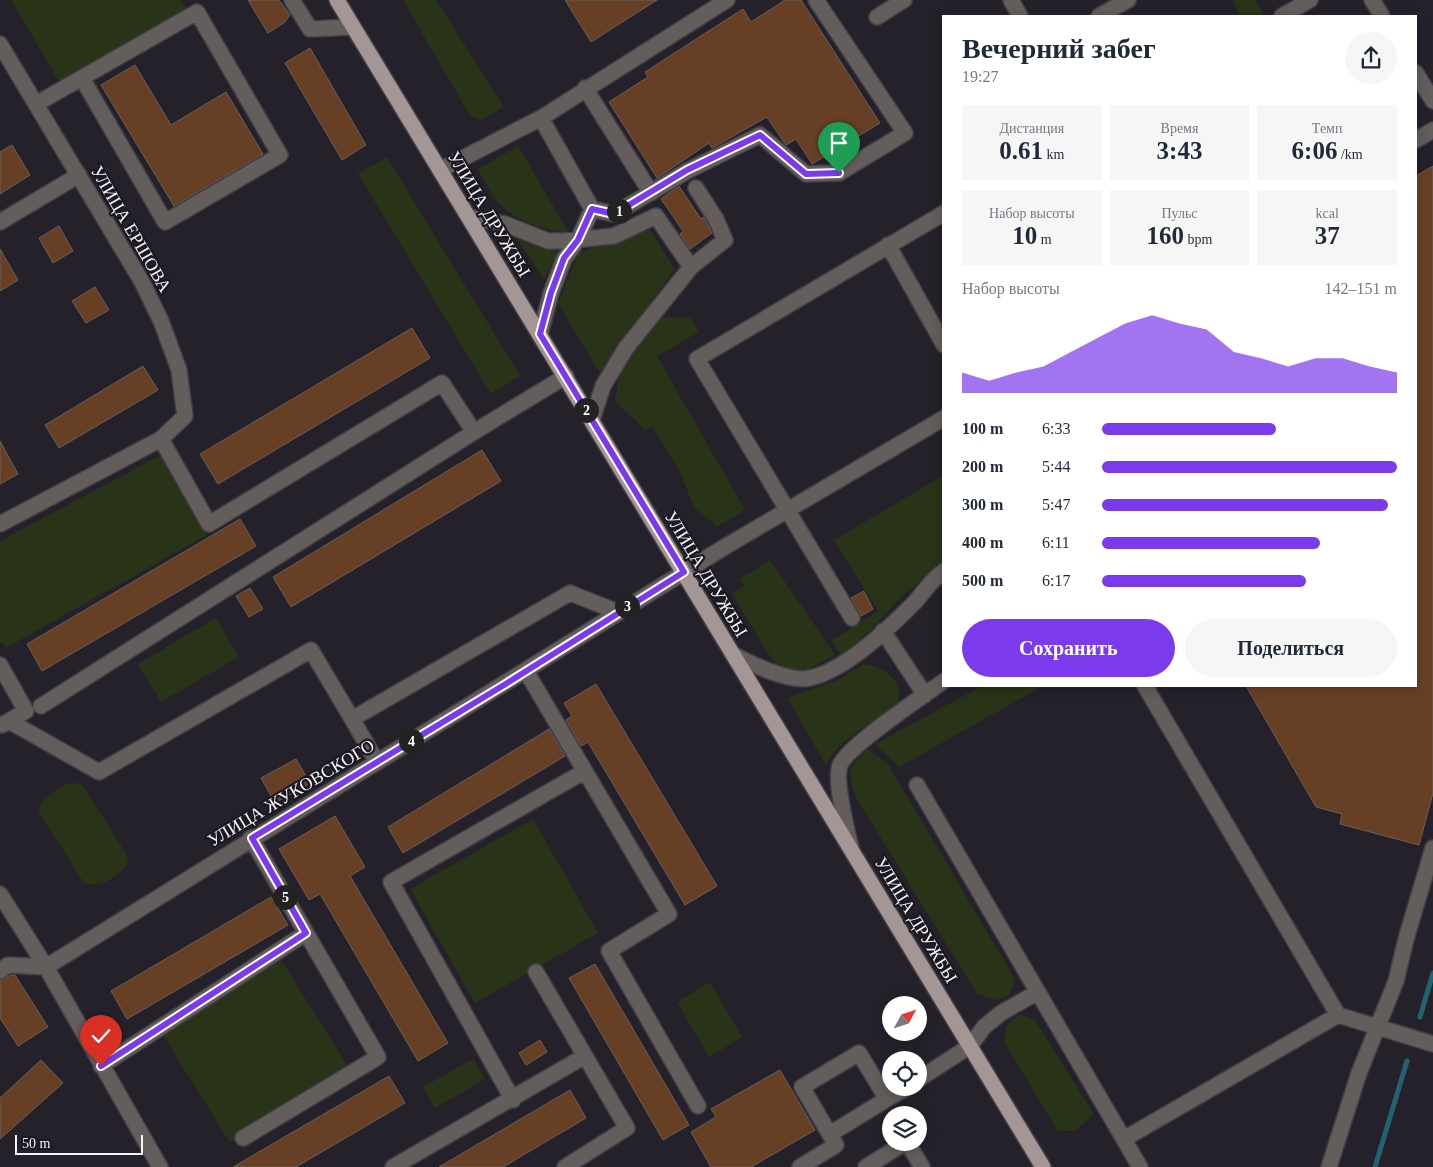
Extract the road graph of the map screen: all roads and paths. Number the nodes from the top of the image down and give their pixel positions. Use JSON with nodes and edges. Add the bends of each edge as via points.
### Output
{"nodes":[{"id":1,"x":292,"y":0,"type":"edge"},
{"id":2,"x":336,"y":0,"type":"edge"},
{"id":3,"x":727,"y":0,"type":"edge"},
{"id":4,"x":816,"y":0,"type":"edge"},
{"id":5,"x":904,"y":0,"type":"edge"},
{"id":6,"x":1011,"y":0,"type":"edge"},
{"id":7,"x":1128,"y":0,"type":"edge"},
{"id":8,"x":1310,"y":0,"type":"edge"},
{"id":9,"x":1372,"y":0,"type":"edge"},
{"id":10,"x":1019,"y":15,"type":"edge"},
{"id":11,"x":1101,"y":15,"type":"edge"},
{"id":12,"x":1284,"y":15,"type":"edge"},
{"id":13,"x":1381,"y":15,"type":"edge"},
{"id":14,"x":877,"y":17,"type":"dead end"},
{"id":15,"x":353,"y":27,"type":"junction"},
{"id":16,"x":0,"y":44,"type":"edge"},
{"id":17,"x":1417,"y":75,"type":"edge"},
{"id":18,"x":82,"y":78,"type":"junction"},
{"id":19,"x":585,"y":88,"type":"junction"},
{"id":20,"x":1433,"y":101,"type":"edge"},
{"id":21,"x":36,"y":104,"type":"junction"},
{"id":22,"x":541,"y":118,"type":"junction"},
{"id":23,"x":1433,"y":130,"type":"edge"},
{"id":24,"x":1417,"y":139,"type":"edge"},
{"id":25,"x":440,"y":170,"type":"junction"},
{"id":26,"x":79,"y":175,"type":"junction"},
{"id":27,"x":696,"y":188,"type":"dead end"},
{"id":28,"x":651,"y":193,"type":"junction"},
{"id":29,"x":592,"y":209,"type":"junction"},
{"id":30,"x":942,"y":214,"type":"edge"},
{"id":31,"x":469,"y":217,"type":"junction"},
{"id":32,"x":0,"y":222,"type":"edge"},
{"id":33,"x":578,"y":240,"type":"junction"},
{"id":34,"x":888,"y":245,"type":"junction"},
{"id":35,"x":691,"y":267,"type":"junction"},
{"id":36,"x":540,"y":334,"type":"junction"},
{"id":37,"x":942,"y":341,"type":"edge"},
{"id":38,"x":566,"y":376,"type":"junction"},
{"id":39,"x":942,"y":419,"type":"edge"},
{"id":40,"x":592,"y":420,"type":"junction"},
{"id":41,"x":474,"y":432,"type":"junction"},
{"id":42,"x":161,"y":439,"type":"junction"},
{"id":43,"x":787,"y":510,"type":"junction"},
{"id":44,"x":0,"y":524,"type":"edge"},
{"id":45,"x":684,"y":572,"type":"junction"},
{"id":46,"x":942,"y":573,"type":"edge"},
{"id":47,"x":618,"y":612,"type":"junction"},
{"id":48,"x":852,"y":618,"type":"dead end"},
{"id":49,"x":883,"y":631,"type":"junction"},
{"id":50,"x":734,"y":655,"type":"junction"},
{"id":51,"x":0,"y":665,"type":"edge"},
{"id":52,"x":526,"y":671,"type":"junction"},
{"id":53,"x":942,"y":682,"type":"edge"},
{"id":54,"x":1146,"y":687,"type":"edge"},
{"id":55,"x":925,"y":695,"type":"junction"},
{"id":56,"x":41,"y":706,"type":"dead end"},
{"id":57,"x":352,"y":719,"type":"junction"},
{"id":58,"x":4,"y":724,"type":"edge"},
{"id":59,"x":377,"y":762,"type":"junction"},
{"id":60,"x":585,"y":771,"type":"junction"},
{"id":61,"x":917,"y":786,"type":"dead end"},
{"id":62,"x":252,"y":838,"type":"junction"},
{"id":63,"x":1433,"y":848,"type":"edge"},
{"id":64,"x":852,"y":850,"type":"junction"},
{"id":65,"x":0,"y":894,"type":"edge"},
{"id":66,"x":306,"y":933,"type":"junction"},
{"id":67,"x":46,"y":967,"type":"junction"},
{"id":68,"x":0,"y":970,"type":"edge"},
{"id":69,"x":536,"y":972,"type":"dead end"},
{"id":70,"x":1038,"y":992,"type":"junction"},
{"id":71,"x":1338,"y":1015,"type":"junction"},
{"id":72,"x":1385,"y":1029,"type":"junction"},
{"id":73,"x":1433,"y":1044,"type":"edge"},
{"id":74,"x":970,"y":1046,"type":"junction"},
{"id":75,"x":585,"y":1056,"type":"junction"},
{"id":76,"x":101,"y":1066,"type":"junction"},
{"id":77,"x":927,"y":1074,"type":"edge"},
{"id":78,"x":892,"y":1096,"type":"edge"},
{"id":79,"x":887,"y":1099,"type":"junction"},
{"id":80,"x":513,"y":1100,"type":"junction"},
{"id":81,"x":698,"y":1106,"type":"dead end"},
{"id":82,"x":830,"y":1134,"type":"junction"},
{"id":83,"x":243,"y":1138,"type":"dead end"},
{"id":84,"x":1124,"y":1138,"type":"junction"},
{"id":85,"x":892,"y":1151,"type":"edge"},
{"id":86,"x":912,"y":1151,"type":"edge"},
{"id":87,"x":571,"y":1166,"type":"edge"},
{"id":88,"x":160,"y":1167,"type":"edge"},
{"id":89,"x":393,"y":1167,"type":"edge"},
{"id":90,"x":800,"y":1167,"type":"edge"},
{"id":91,"x":866,"y":1167,"type":"edge"},
{"id":92,"x":922,"y":1167,"type":"edge"},
{"id":93,"x":1044,"y":1167,"type":"edge"},
{"id":94,"x":1140,"y":1167,"type":"edge"},
{"id":95,"x":1329,"y":1167,"type":"edge"}],
"edges":[{"from":1,"to":15,"type":"street","via":[[310,29]]},
{"from":2,"to":15,"type":"main road","name":"УЛИЦА ДРУЖБЫ"},
{"from":3,"to":19,"type":"street"},
{"from":4,"to":28,"type":"street","via":[[904,133],[839,173],[806,174],[760,135],[687,170]]},
{"from":5,"to":14,"type":"street"},
{"from":6,"to":10,"type":"street"},
{"from":7,"to":11,"type":"street"},
{"from":8,"to":12,"type":"street"},
{"from":9,"to":13,"type":"street"},
{"from":15,"to":25,"type":"main road","name":"УЛИЦА ДРУЖБЫ"},
{"from":16,"to":21,"type":"street","name":"УЛИЦА ЕРШОВА"},
{"from":17,"to":20,"type":"street"},
{"from":18,"to":18,"type":"street","via":[[197,12],[280,155],[165,222]]},
{"from":18,"to":21,"type":"street"},
{"from":19,"to":22,"type":"street"},
{"from":19,"to":28,"type":"street"},
{"from":21,"to":26,"type":"street","name":"УЛИЦА ЕРШОВА"},
{"from":22,"to":25,"type":"street"},
{"from":22,"to":29,"type":"street"},
{"from":23,"to":24,"type":"street"},
{"from":25,"to":31,"type":"main road","name":"УЛИЦА ДРУЖБЫ"},
{"from":26,"to":32,"type":"street"},
{"from":26,"to":42,"type":"street","name":"УЛИЦА ЕРШОВА","via":[[142,282],[179,370],[185,416]]},
{"from":27,"to":35,"type":"street","via":[[725,240]]},
{"from":28,"to":29,"type":"street","via":[[614,214]]},
{"from":29,"to":33,"type":"street"},
{"from":30,"to":34,"type":"street"},
{"from":31,"to":33,"type":"street","via":[[505,224],[548,241]]},
{"from":31,"to":36,"type":"main road","name":"УЛИЦА ДРУЖБЫ"},
{"from":33,"to":35,"type":"street","via":[[614,236],[656,216]]},
{"from":33,"to":36,"type":"street","via":[[564,258]]},
{"from":34,"to":37,"type":"street"},
{"from":34,"to":43,"type":"street","via":[[697,359]]},
{"from":35,"to":40,"type":"street","via":[[626,348],[603,386]]},
{"from":36,"to":38,"type":"main road","name":"УЛИЦА ДРУЖБЫ"},
{"from":38,"to":40,"type":"main road","name":"УЛИЦА ДРУЖБЫ"},
{"from":38,"to":41,"type":"street"},
{"from":39,"to":43,"type":"street","name":"УЛИЦА ЖУКОВСКОГО"},
{"from":40,"to":45,"type":"main road","name":"УЛИЦА ДРУЖБЫ"},
{"from":41,"to":42,"type":"street","via":[[442,383],[209,524]]},
{"from":41,"to":56,"type":"street"},
{"from":42,"to":44,"type":"street"},
{"from":43,"to":45,"type":"street","name":"УЛИЦА ЖУКОВСКОГО"},
{"from":43,"to":48,"type":"street"},
{"from":45,"to":47,"type":"street","name":"УЛИЦА ЖУКОВСКОГО"},
{"from":45,"to":50,"type":"main road","name":"УЛИЦА ДРУЖБЫ"},
{"from":46,"to":49,"type":"street"},
{"from":47,"to":52,"type":"street","name":"УЛИЦА ЖУКОВСКОГО"},
{"from":47,"to":57,"type":"street","via":[[570,593]]},
{"from":49,"to":50,"type":"street","via":[[848,660],[809,679],[757,667]]},
{"from":49,"to":55,"type":"street"},
{"from":50,"to":64,"type":"main road","name":"УЛИЦА ДРУЖБЫ"},
{"from":51,"to":58,"type":"street","via":[[26,711]]},
{"from":52,"to":59,"type":"street","name":"УЛИЦА ЖУКОВСКОГО"},
{"from":52,"to":60,"type":"street"},
{"from":53,"to":55,"type":"street"},
{"from":54,"to":71,"type":"street"},
{"from":55,"to":64,"type":"street","via":[[852,750],[840,766],[840,793]]},
{"from":57,"to":58,"type":"street","via":[[311,650],[99,772]]},
{"from":57,"to":59,"type":"street"},
{"from":59,"to":62,"type":"street","name":"УЛИЦА ЖУКОВСКОГО"},
{"from":60,"to":80,"type":"street","via":[[391,882]]},
{"from":60,"to":81,"type":"street","via":[[669,914],[609,951]]},
{"from":61,"to":70,"type":"street"},
{"from":62,"to":66,"type":"street"},
{"from":62,"to":67,"type":"street","name":"УЛИЦА ЖУКОВСКОГО"},
{"from":63,"to":72,"type":"street","via":[[1406,939]]},
{"from":64,"to":74,"type":"main road","name":"УЛИЦА ДРУЖБЫ"},
{"from":65,"to":67,"type":"street"},
{"from":66,"to":76,"type":"street"},
{"from":66,"to":83,"type":"street","via":[[378,1056]]},
{"from":67,"to":68,"type":"street","via":[[8,965]]},
{"from":67,"to":76,"type":"street"},
{"from":69,"to":75,"type":"street"},
{"from":70,"to":74,"type":"street","via":[[1001,1013],[984,1027]]},
{"from":70,"to":84,"type":"street"},
{"from":71,"to":72,"type":"street"},
{"from":71,"to":84,"type":"street"},
{"from":72,"to":73,"type":"street"},
{"from":72,"to":95,"type":"street","via":[[1359,1073]]},
{"from":74,"to":77,"type":"street"},
{"from":74,"to":93,"type":"main road","name":"УЛИЦА ДРУЖБЫ"},
{"from":75,"to":80,"type":"street"},
{"from":75,"to":87,"type":"street","via":[[627,1128]]},
{"from":76,"to":88,"type":"street"},
{"from":78,"to":79,"type":"street"},
{"from":79,"to":82,"type":"street"},
{"from":79,"to":82,"type":"street","via":[[859,1052],[802,1087]]},
{"from":80,"to":89,"type":"street"},
{"from":82,"to":90,"type":"street","via":[[836,1145]]},
{"from":84,"to":94,"type":"street"},
{"from":85,"to":91,"type":"street"},
{"from":86,"to":92,"type":"street"}]}
